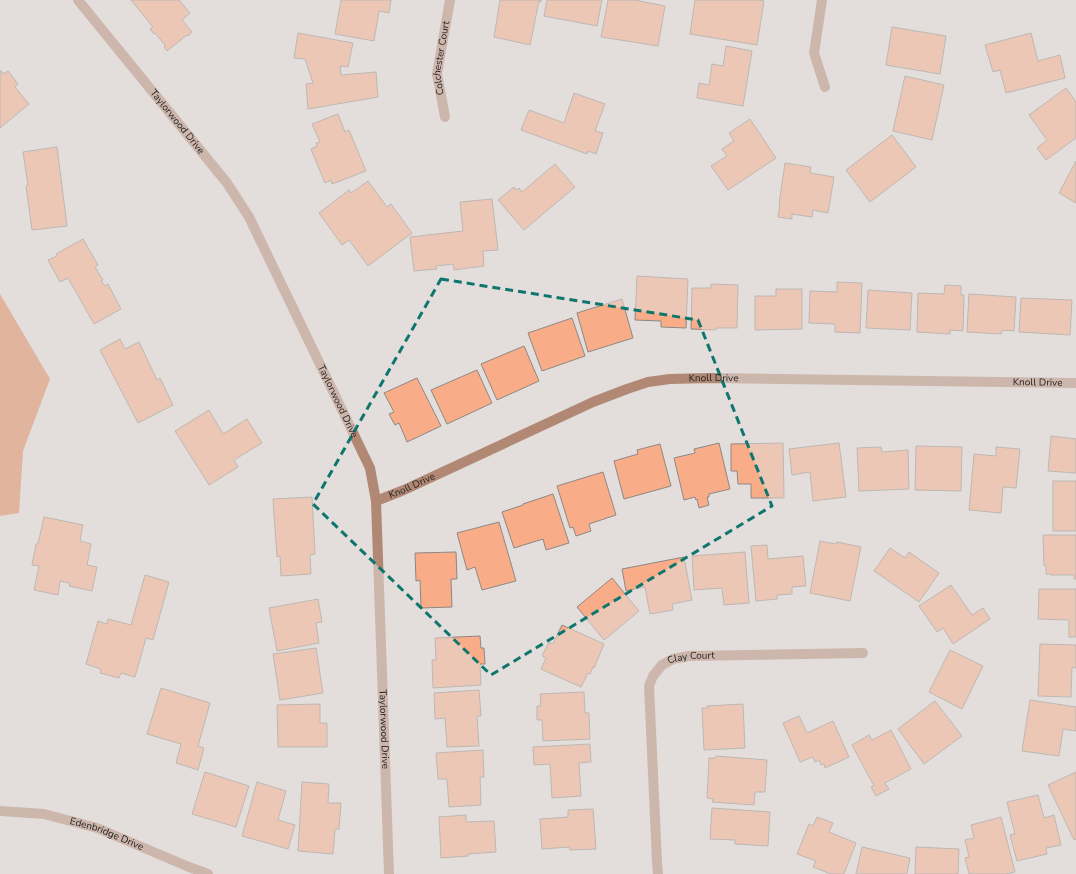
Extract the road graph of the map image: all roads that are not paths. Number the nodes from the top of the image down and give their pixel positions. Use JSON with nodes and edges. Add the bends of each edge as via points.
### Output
{"nodes":[{"id":1,"x":78,"y":0,"type":"edge"},
{"id":2,"x":450,"y":0,"type":"edge"},
{"id":3,"x":822,"y":0,"type":"edge"},
{"id":4,"x":825,"y":87,"type":"dead end"},
{"id":5,"x":445,"y":117,"type":"dead end"},
{"id":6,"x":1076,"y":383,"type":"edge"},
{"id":7,"x":376,"y":501,"type":"junction"},
{"id":8,"x":863,"y":653,"type":"dead end"},
{"id":9,"x":0,"y":811,"type":"edge"},
{"id":10,"x":188,"y":871,"type":"edge"},
{"id":11,"x":208,"y":874,"type":"edge"},
{"id":12,"x":389,"y":874,"type":"edge"},
{"id":13,"x":658,"y":874,"type":"edge"}],
"edges":[{"from":1,"to":7,"type":"street","name":"Taylorwood Drive","via":[[227,183],[249,216],[370,468]]},
{"from":2,"to":5,"type":"street","name":"Colchester Court","via":[[437,74]]},
{"from":3,"to":4,"type":"street","via":[[814,53]]},
{"from":6,"to":7,"type":"street","name":"Knoll Drive","via":[[670,378],[627,389],[593,402]]},
{"from":7,"to":12,"type":"street","name":"Taylorwood Drive"},
{"from":8,"to":13,"type":"street","name":"Clay Court","via":[[688,656],[673,659],[662,665],[653,676],[650,686]]},
{"from":9,"to":10,"type":"street","name":"Edenbridge Drive","via":[[44,814],[97,828]]},
{"from":10,"to":11,"type":"street","name":"Edenbridge Drive"}]}
